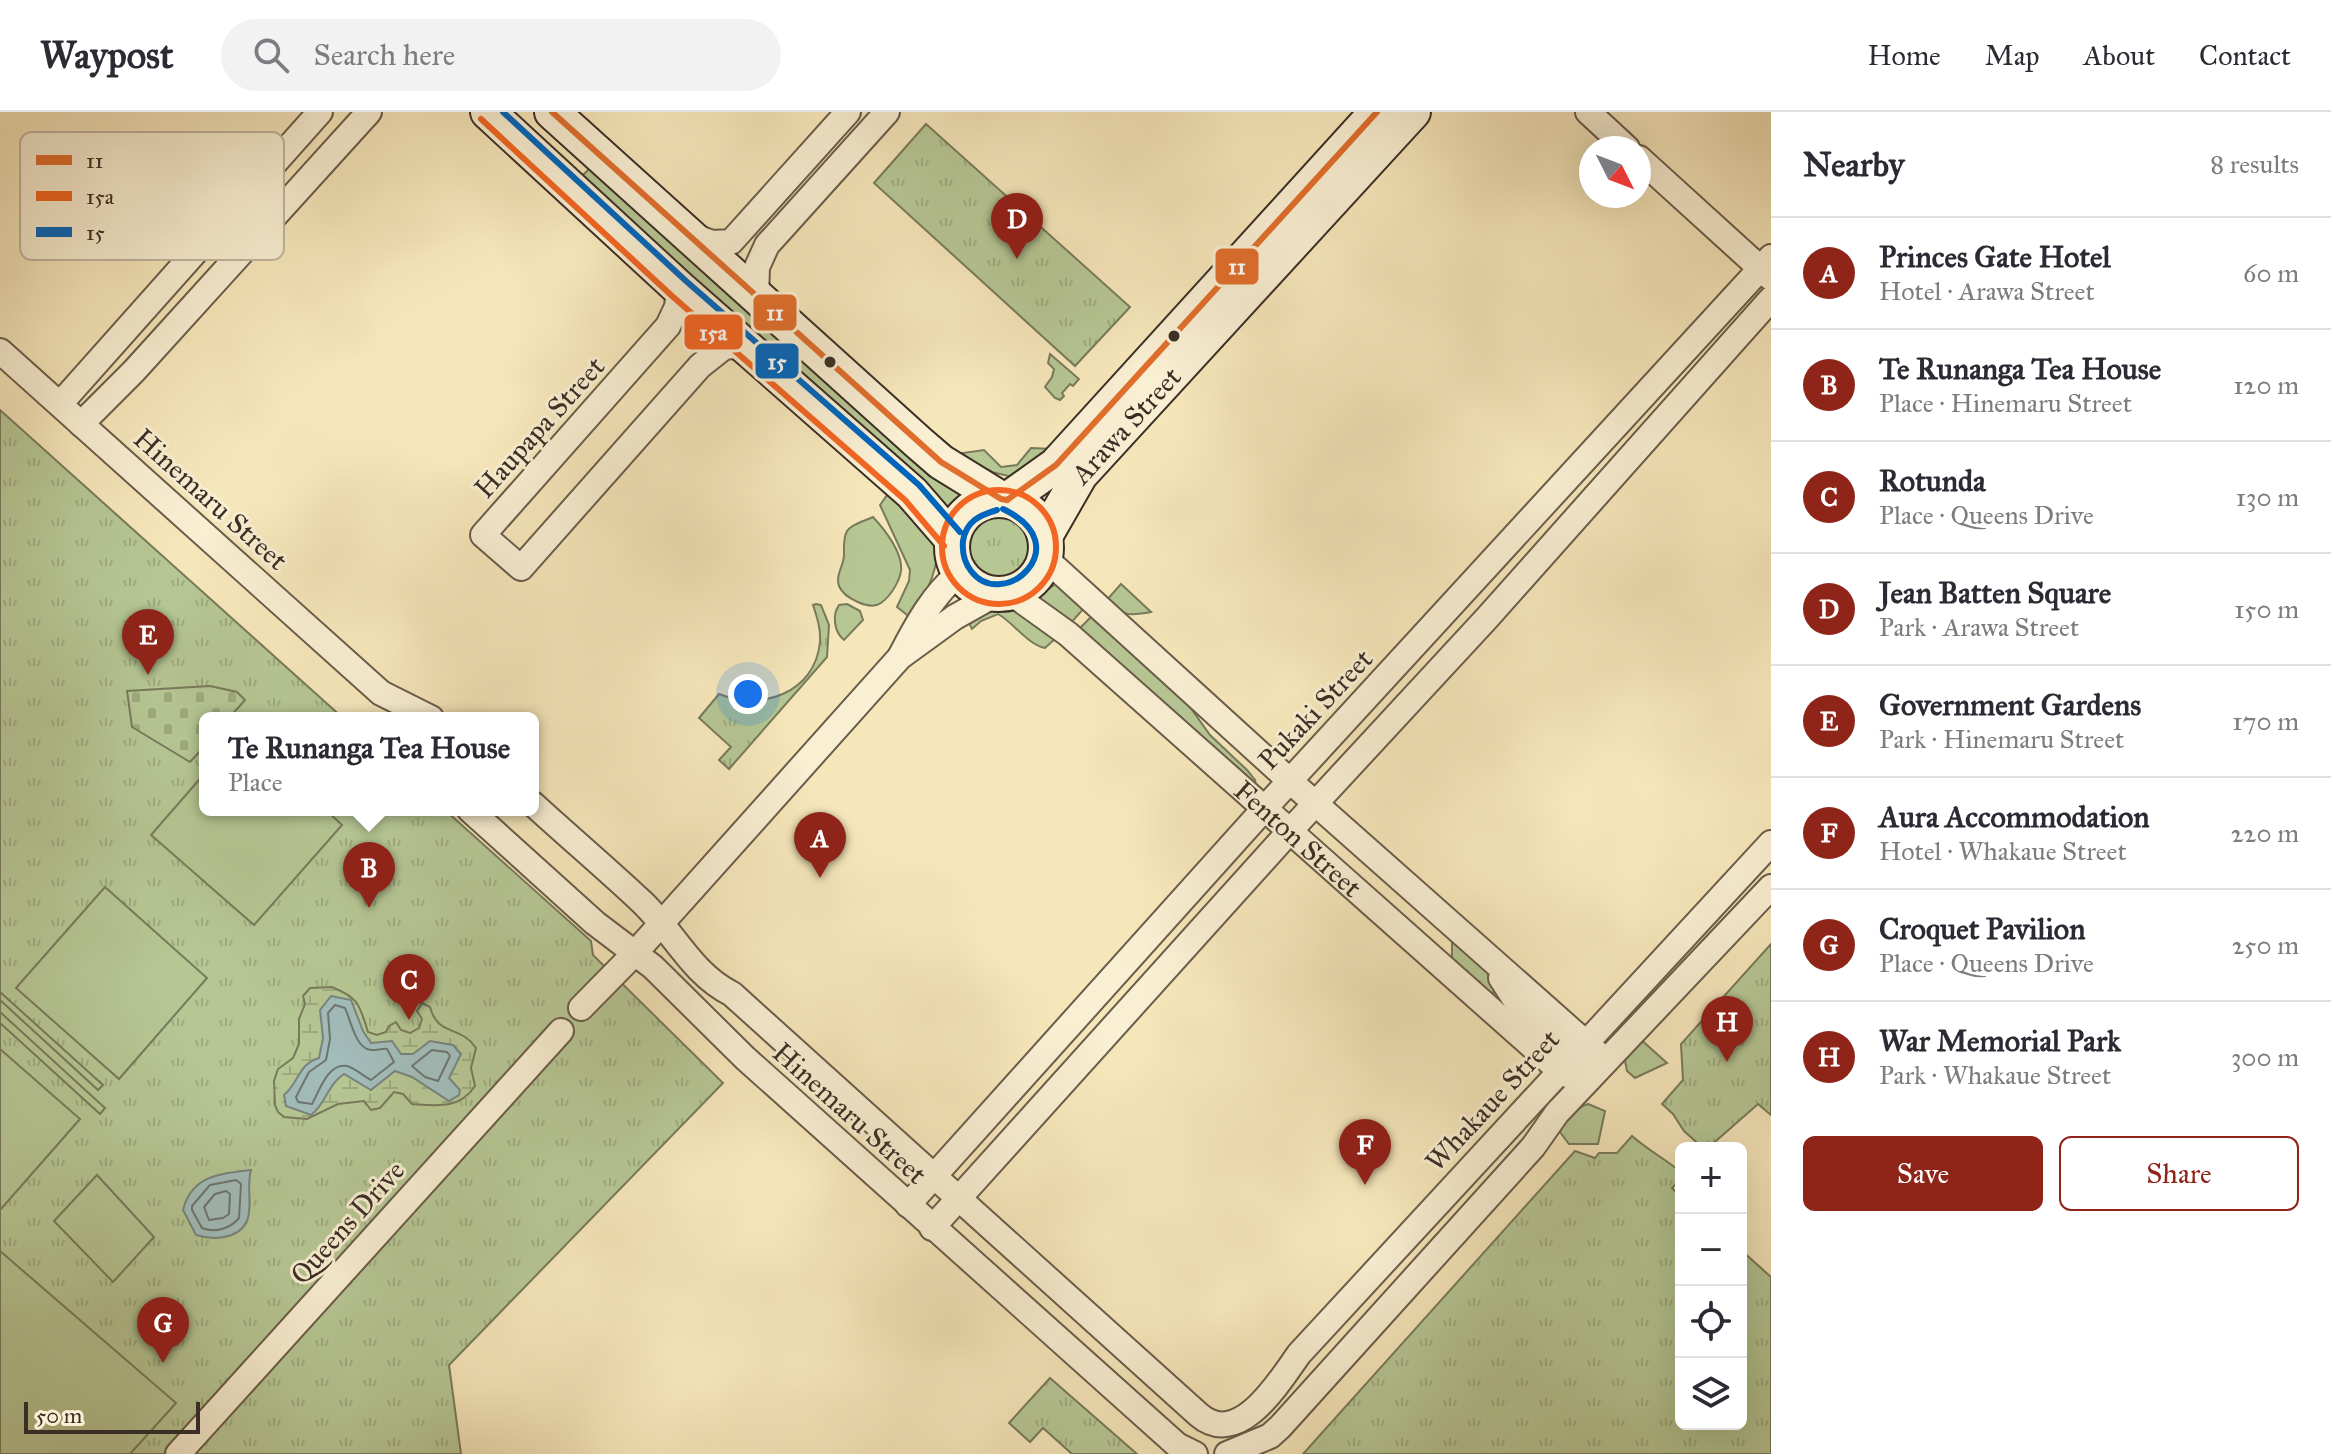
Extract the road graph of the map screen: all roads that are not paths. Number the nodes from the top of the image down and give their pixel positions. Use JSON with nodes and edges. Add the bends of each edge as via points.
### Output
{"nodes":[{"id":1,"x":320,"y":112,"type":"edge"},
{"id":2,"x":369,"y":112,"type":"edge"},
{"id":3,"x":488,"y":112,"type":"edge"},
{"id":4,"x":552,"y":112,"type":"edge"},
{"id":5,"x":848,"y":112,"type":"edge"},
{"id":6,"x":887,"y":112,"type":"edge"},
{"id":7,"x":1377,"y":112,"type":"edge"},
{"id":8,"x":1413,"y":112,"type":"edge"},
{"id":9,"x":1588,"y":112,"type":"edge"},
{"id":10,"x":1614,"y":136,"type":"edge"},
{"id":11,"x":284,"y":152,"type":"edge"},
{"id":12,"x":1651,"y":168,"type":"edge"},
{"id":13,"x":284,"y":206,"type":"edge"},
{"id":14,"x":685,"y":233,"type":"junction"},
{"id":15,"x":188,"y":260,"type":"edge"},
{"id":16,"x":235,"y":260,"type":"edge"},
{"id":17,"x":1768,"y":268,"type":"edge"},
{"id":18,"x":679,"y":288,"type":"junction"},
{"id":19,"x":756,"y":297,"type":"junction"},
{"id":20,"x":1771,"y":299,"type":"edge"},
{"id":21,"x":745,"y":345,"type":"junction"},
{"id":22,"x":0,"y":351,"type":"edge"},
{"id":23,"x":60,"y":404,"type":"junction"},
{"id":24,"x":81,"y":424,"type":"junction"},
{"id":25,"x":1004,"y":500,"type":"junction"},
{"id":26,"x":952,"y":539,"type":"junction"},
{"id":27,"x":1045,"y":547,"type":"junction"},
{"id":28,"x":959,"y":573,"type":"junction"},
{"id":29,"x":1004,"y":594,"type":"junction"},
{"id":30,"x":900,"y":657,"type":"junction"},
{"id":31,"x":381,"y":693,"type":"junction"},
{"id":32,"x":392,"y":712,"type":"edge"},
{"id":33,"x":419,"y":712,"type":"edge"},
{"id":34,"x":1290,"y":781,"type":"junction"},
{"id":35,"x":1316,"y":804,"type":"junction"},
{"id":36,"x":539,"y":809,"type":"edge"},
{"id":37,"x":1264,"y":809,"type":"junction"},
{"id":38,"x":477,"y":816,"type":"edge"},
{"id":39,"x":1289,"y":832,"type":"junction"},
{"id":40,"x":1771,"y":843,"type":"edge"},
{"id":41,"x":1771,"y":887,"type":"edge"},
{"id":42,"x":661,"y":923,"type":"junction"},
{"id":43,"x":635,"y":953,"type":"junction"},
{"id":44,"x":581,"y":1008,"type":"dead end"},
{"id":45,"x":561,"y":1031,"type":"dead end"},
{"id":46,"x":1573,"y":1057,"type":"junction"},
{"id":47,"x":1594,"y":1073,"type":"junction"},
{"id":48,"x":933,"y":1176,"type":"junction"},
{"id":49,"x":958,"y":1199,"type":"junction"},
{"id":50,"x":908,"y":1205,"type":"junction"},
{"id":51,"x":932,"y":1228,"type":"junction"},
{"id":52,"x":1248,"y":1417,"type":"junction"},
{"id":53,"x":1221,"y":1425,"type":"junction"},
{"id":54,"x":1241,"y":1452,"type":"edge"},
{"id":55,"x":178,"y":1454,"type":"edge"},
{"id":56,"x":1195,"y":1454,"type":"edge"},
{"id":57,"x":1218,"y":1454,"type":"edge"}],
"edges":[{"from":1,"to":11,"type":"street"},
{"from":2,"to":13,"type":"street"},
{"from":3,"to":18,"type":"main road"},
{"from":4,"to":14,"type":"main road"},
{"from":5,"to":14,"type":"street","via":[[731,242],[712,243]]},
{"from":6,"to":19,"type":"street","via":[[767,245],[757,267]]},
{"from":7,"to":25,"type":"main road","name":"Arawa Street","via":[[1056,465]]},
{"from":8,"to":27,"type":"main road","name":"Arawa Street","via":[[1080,475]]},
{"from":9,"to":10,"type":"street"},
{"from":12,"to":17,"type":"street"},
{"from":14,"to":19,"type":"main road"},
{"from":15,"to":23,"type":"street"},
{"from":16,"to":24,"type":"street"},
{"from":17,"to":34,"type":"street","name":"Pukaki Street"},
{"from":18,"to":21,"type":"main road"},
{"from":18,"to":21,"type":"street","name":"Haupapa Street","via":[[668,326],[483,535],[521,568],[700,366],[724,347]]},
{"from":19,"to":25,"type":"main road","via":[[941,462]]},
{"from":20,"to":35,"type":"street"},
{"from":21,"to":26,"type":"main road","via":[[912,493]]},
{"from":22,"to":23,"type":"street","name":"Hinemaru Street"},
{"from":23,"to":24,"type":"street","name":"Hinemaru Street"},
{"from":24,"to":31,"type":"street","name":"Hinemaru Street"},
{"from":25,"to":26,"type":"main road","via":[[975,506],[956,526]]},
{"from":25,"to":27,"type":"main road","via":[[1025,507],[1038,519]]},
{"from":26,"to":28,"type":"main road"},
{"from":27,"to":29,"type":"main road","via":[[1038,573]]},
{"from":27,"to":34,"type":"street","name":"Fenton Street"},
{"from":28,"to":29,"type":"main road","via":[[981,591]]},
{"from":28,"to":30,"type":"street","via":[[942,587]]},
{"from":29,"to":30,"type":"street","via":[[955,617]]},
{"from":29,"to":37,"type":"street","name":"Fenton Street","via":[[1068,634]]},
{"from":30,"to":42,"type":"street"},
{"from":31,"to":32,"type":"street","name":"Hinemaru Street"},
{"from":31,"to":33,"type":"street","name":"Hinemaru Street"},
{"from":34,"to":35,"type":"street","name":"Fenton Street"},
{"from":34,"to":37,"type":"street","name":"Pukaki Street"},
{"from":35,"to":39,"type":"street"},
{"from":35,"to":46,"type":"street","name":"Fenton Street","via":[[1488,956]]},
{"from":36,"to":42,"type":"street","name":"Hinemaru Street"},
{"from":37,"to":39,"type":"street","name":"Fenton Street"},
{"from":37,"to":48,"type":"street","name":"Pukaki Street"},
{"from":38,"to":43,"type":"street","name":"Hinemaru Street"},
{"from":39,"to":46,"type":"street","name":"Fenton Street"},
{"from":39,"to":49,"type":"street"},
{"from":40,"to":46,"type":"street","name":"Whakaue Street"},
{"from":41,"to":47,"type":"street","name":"Whakaue Street"},
{"from":42,"to":43,"type":"street"},
{"from":42,"to":48,"type":"street","name":"Hinemaru Street","via":[[717,987],[732,994]]},
{"from":43,"to":44,"type":"street"},
{"from":43,"to":50,"type":"street","name":"Hinemaru Street"},
{"from":45,"to":55,"type":"street","name":"Queens Drive"},
{"from":46,"to":47,"type":"street","name":"Fenton Street"},
{"from":46,"to":47,"type":"street","name":"Fenton Street"},
{"from":46,"to":52,"type":"street","name":"Whakaue Street","via":[[1309,1343]]},
{"from":47,"to":54,"type":"street","name":"Whakaue Street","via":[[1317,1387],[1270,1436]]},
{"from":48,"to":49,"type":"street","name":"Hinemaru Street"},
{"from":48,"to":50,"type":"street","name":"Pukaki Street"},
{"from":49,"to":51,"type":"street"},
{"from":49,"to":53,"type":"street","name":"Hinemaru Street","via":[[1209,1424]]},
{"from":50,"to":51,"type":"street","name":"Hinemaru Street"},
{"from":51,"to":56,"type":"street","name":"Hinemaru Street","via":[[1177,1445]]},
{"from":52,"to":53,"type":"street"},
{"from":52,"to":54,"type":"street"},
{"from":53,"to":57,"type":"street"}]}
